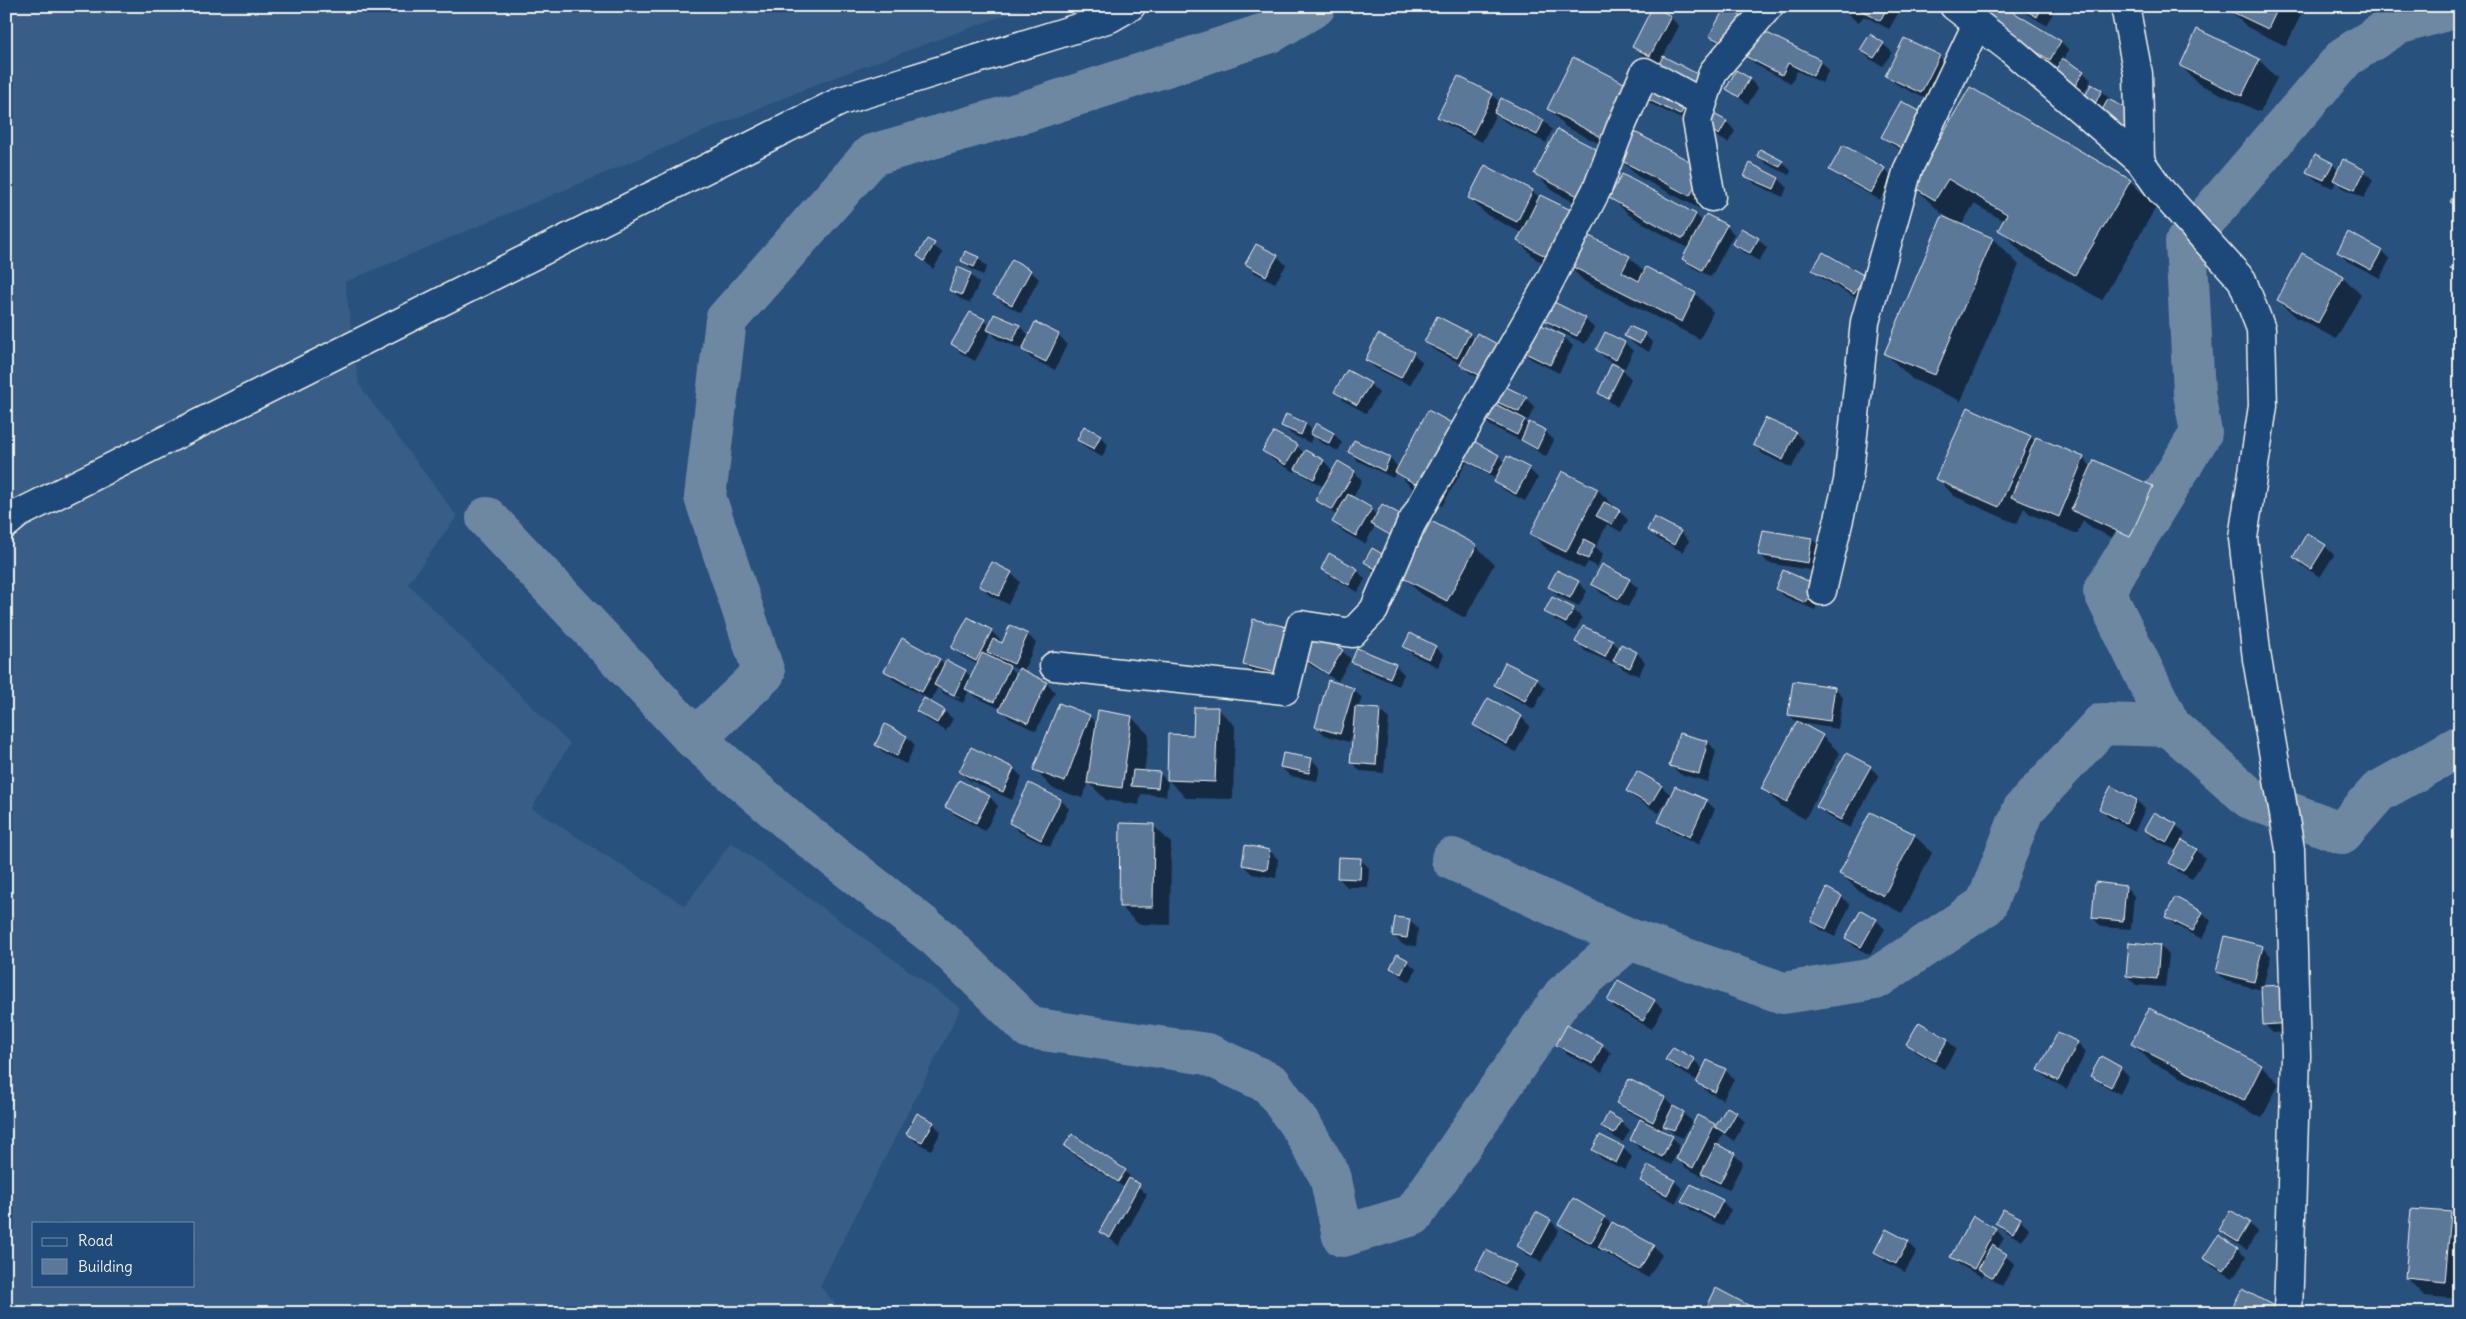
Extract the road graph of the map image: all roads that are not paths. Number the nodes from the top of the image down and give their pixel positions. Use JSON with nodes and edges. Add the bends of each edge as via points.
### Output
{"nodes":[{"id":1,"x":1130,"y":6,"type":"edge"},
{"id":2,"x":1769,"y":6,"type":"edge"},
{"id":3,"x":1954,"y":6,"type":"edge"},
{"id":4,"x":2125,"y":6,"type":"edge"},
{"id":5,"x":1977,"y":24,"type":"junction"},
{"id":6,"x":1702,"y":104,"type":"junction"},
{"id":7,"x":2140,"y":161,"type":"junction"},
{"id":8,"x":1711,"y":197,"type":"dead end"},
{"id":9,"x":10,"y":514,"type":"edge"},
{"id":10,"x":1822,"y":590,"type":"dead end"},
{"id":11,"x":1054,"y":666,"type":"dead end"},
{"id":12,"x":2288,"y":1313,"type":"edge"}],
"edges":[{"from":1,"to":9,"type":"street","via":[[1110,18],[841,101]]},
{"from":2,"to":6,"type":"street","via":[[1713,72]]},
{"from":3,"to":5,"type":"street"},
{"from":4,"to":7,"type":"street","via":[[2138,74]]},
{"from":5,"to":7,"type":"street"},
{"from":5,"to":10,"type":"street","via":[[1908,169],[1868,313],[1848,480]]},
{"from":6,"to":8,"type":"street","via":[[1697,121]]},
{"from":6,"to":11,"type":"street","via":[[1645,72],[1598,187],[1547,286],[1411,524],[1374,610],[1352,632],[1301,625],[1285,690]]},
{"from":7,"to":12,"type":"street","via":[[2162,192],[2242,280],[2261,329],[2263,406],[2243,538],[2257,660],[2290,849],[2296,1055]]}]}
